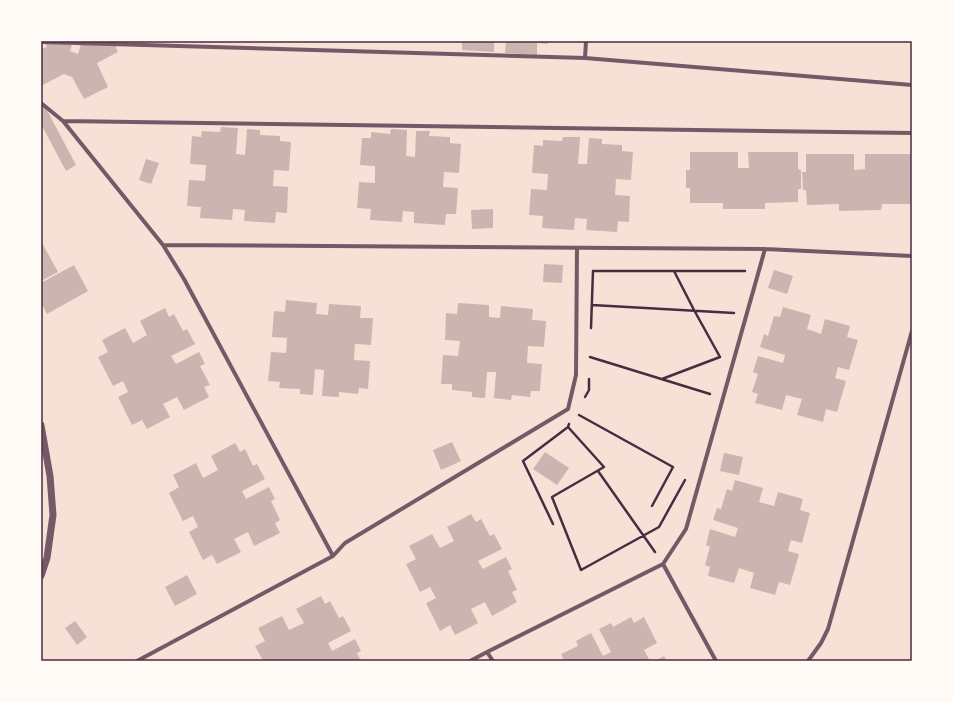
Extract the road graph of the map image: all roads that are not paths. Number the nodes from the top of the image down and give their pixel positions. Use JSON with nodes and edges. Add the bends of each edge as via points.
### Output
{"nodes":[{"id":1,"x":238,"y":41,"type":"edge"},
{"id":2,"x":586,"y":41,"type":"edge"},
{"id":3,"x":41,"y":42,"type":"edge"},
{"id":4,"x":238,"y":48,"type":"junction"},
{"id":5,"x":585,"y":58,"type":"junction"},
{"id":6,"x":912,"y":85,"type":"edge"},
{"id":7,"x":41,"y":103,"type":"edge"},
{"id":8,"x":63,"y":121,"type":"junction"},
{"id":9,"x":912,"y":133,"type":"edge"},
{"id":10,"x":163,"y":245,"type":"junction"},
{"id":11,"x":577,"y":248,"type":"junction"},
{"id":12,"x":765,"y":249,"type":"junction"},
{"id":13,"x":912,"y":256,"type":"edge"},
{"id":14,"x":912,"y":331,"type":"edge"},
{"id":15,"x":41,"y":425,"type":"edge"},
{"id":16,"x":332,"y":556,"type":"junction"},
{"id":17,"x":663,"y":564,"type":"junction"},
{"id":18,"x":41,"y":576,"type":"edge"},
{"id":19,"x":487,"y":652,"type":"junction"},
{"id":20,"x":137,"y":661,"type":"edge"},
{"id":21,"x":470,"y":661,"type":"edge"},
{"id":22,"x":493,"y":661,"type":"edge"},
{"id":23,"x":716,"y":661,"type":"edge"},
{"id":24,"x":808,"y":661,"type":"edge"}],
"edges":[{"from":1,"to":4,"type":"street"},
{"from":2,"to":5,"type":"street"},
{"from":3,"to":4,"type":"street"},
{"from":4,"to":5,"type":"street"},
{"from":5,"to":6,"type":"street"},
{"from":7,"to":8,"type":"street"},
{"from":8,"to":9,"type":"street"},
{"from":8,"to":10,"type":"street"},
{"from":10,"to":11,"type":"street"},
{"from":10,"to":16,"type":"street","via":[[188,286]]},
{"from":11,"to":12,"type":"street"},
{"from":11,"to":16,"type":"street","via":[[576,375],[568,409],[345,543]]},
{"from":12,"to":13,"type":"street"},
{"from":12,"to":17,"type":"street","via":[[686,529]]},
{"from":14,"to":24,"type":"street","via":[[828,629]]},
{"from":15,"to":18,"type":"street","via":[[50,476],[53,516],[47,558]]},
{"from":16,"to":20,"type":"street"},
{"from":17,"to":19,"type":"street"},
{"from":17,"to":23,"type":"street"},
{"from":19,"to":21,"type":"street"},
{"from":19,"to":22,"type":"street"}]}
